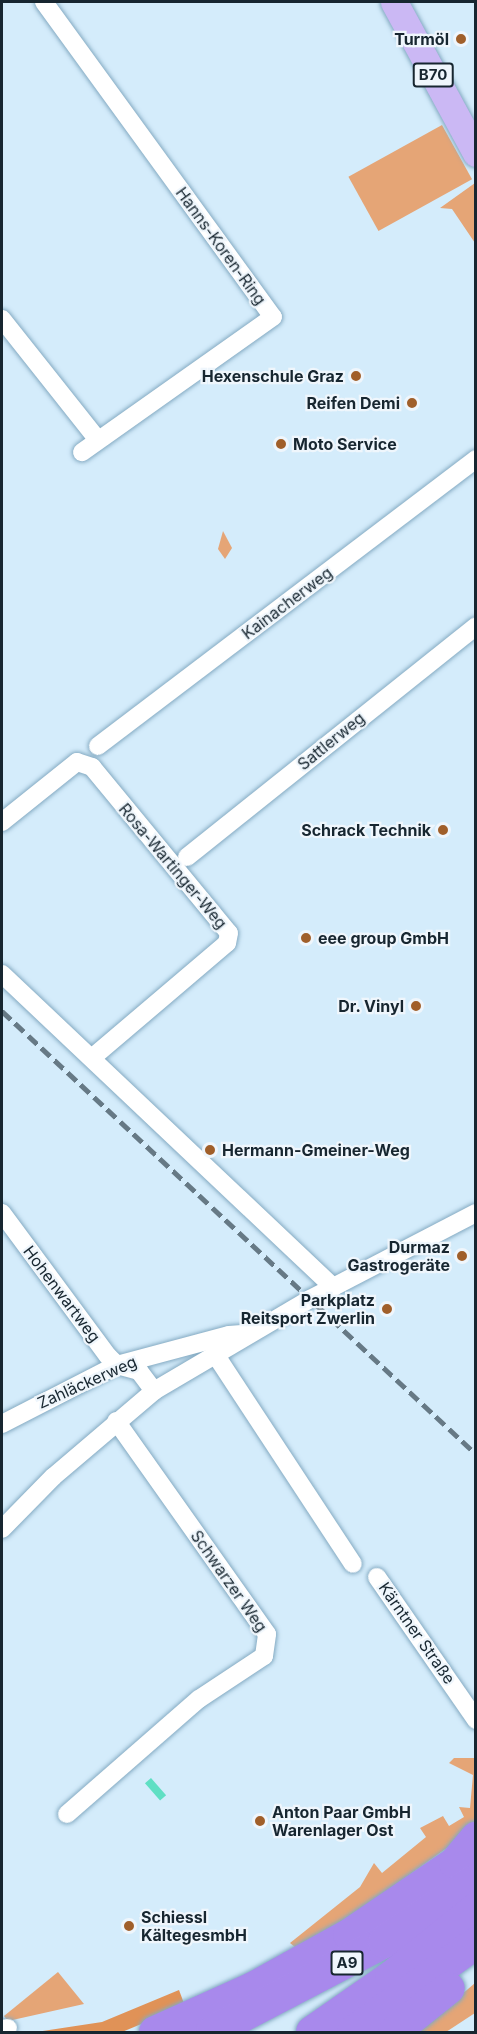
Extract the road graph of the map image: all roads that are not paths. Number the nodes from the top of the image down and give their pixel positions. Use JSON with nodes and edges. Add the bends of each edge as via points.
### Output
{"nodes":[{"id":1,"x":44,"y":2,"type":"edge"},
{"id":2,"x":394,"y":2,"type":"edge"},
{"id":3,"x":476,"y":153,"type":"edge"},
{"id":4,"x":2,"y":320,"type":"edge"},
{"id":5,"x":98,"y":440,"type":"junction"},
{"id":6,"x":82,"y":452,"type":"dead end"},
{"id":7,"x":476,"y":459,"type":"edge"},
{"id":8,"x":476,"y":626,"type":"edge"},
{"id":9,"x":98,"y":746,"type":"dead end"},
{"id":10,"x":2,"y":822,"type":"edge"},
{"id":11,"x":187,"y":857,"type":"dead end"},
{"id":12,"x":2,"y":974,"type":"edge"},
{"id":13,"x":92,"y":1058,"type":"junction"},
{"id":14,"x":2,"y":1213,"type":"edge"},
{"id":15,"x":476,"y":1213,"type":"edge"},
{"id":16,"x":333,"y":1287,"type":"junction"},
{"id":17,"x":245,"y":1335,"type":"junction"},
{"id":18,"x":215,"y":1354,"type":"junction"},
{"id":19,"x":117,"y":1365,"type":"junction"},
{"id":20,"x":154,"y":1391,"type":"junction"},
{"id":21,"x":117,"y":1421,"type":"junction"},
{"id":22,"x":2,"y":1424,"type":"edge"},
{"id":23,"x":2,"y":1529,"type":"edge"},
{"id":24,"x":353,"y":1564,"type":"dead end"},
{"id":25,"x":377,"y":1576,"type":"dead end"},
{"id":26,"x":476,"y":1720,"type":"edge"},
{"id":27,"x":68,"y":1814,"type":"dead end"},
{"id":28,"x":476,"y":1838,"type":"edge"},
{"id":29,"x":476,"y":1880,"type":"edge"},
{"id":30,"x":476,"y":1909,"type":"edge"},
{"id":31,"x":476,"y":1942,"type":"edge"},
{"id":32,"x":476,"y":1965,"type":"edge"},
{"id":33,"x":155,"y":2032,"type":"edge"},
{"id":34,"x":212,"y":2032,"type":"edge"},
{"id":35,"x":312,"y":2032,"type":"edge"},
{"id":36,"x":353,"y":2032,"type":"edge"},
{"id":37,"x":394,"y":2032,"type":"edge"}],
"edges":[{"from":1,"to":5,"type":"street","name":"Hanns-Koren-Ring","via":[[273,317]]},
{"from":2,"to":3,"type":"main road","number":"B70"},
{"from":4,"to":5,"type":"street"},
{"from":5,"to":6,"type":"street","name":"Hanns-Koren-Ring"},
{"from":7,"to":9,"type":"street","name":"Kainacherweg"},
{"from":8,"to":11,"type":"street","name":"Sattlerweg"},
{"from":10,"to":13,"type":"street","name":"Rosa-Wartinger-Weg","via":[[77,762],[92,767],[229,933],[227,943]]},
{"from":12,"to":13,"type":"street"},
{"from":13,"to":16,"type":"street"},
{"from":14,"to":19,"type":"street","name":"Hohenwartweg"},
{"from":15,"to":16,"type":"street"},
{"from":16,"to":17,"type":"street"},
{"from":17,"to":18,"type":"street"},
{"from":17,"to":19,"type":"street","name":"Zahläckerweg","via":[[229,1335]]},
{"from":18,"to":20,"type":"street"},
{"from":18,"to":24,"type":"street"},
{"from":19,"to":20,"type":"street","name":"Hohenwartweg","via":[[139,1371]]},
{"from":19,"to":22,"type":"street","name":"Zahläckerweg"},
{"from":20,"to":21,"type":"street"},
{"from":21,"to":23,"type":"street"},
{"from":21,"to":27,"type":"street","name":"Schwarzer Weg","via":[[267,1634],[264,1656],[199,1699]]},
{"from":25,"to":26,"type":"street","name":"Kärntner Straße"},
{"from":28,"to":33,"type":"highway","via":[[455,1863],[349,1935],[253,1988]]},
{"from":29,"to":34,"type":"highway","number":"A9","via":[[384,1942]]},
{"from":30,"to":35,"type":"highway","via":[[391,1977]]},
{"from":31,"to":36,"type":"highway"},
{"from":32,"to":37,"type":"highway"}]}
